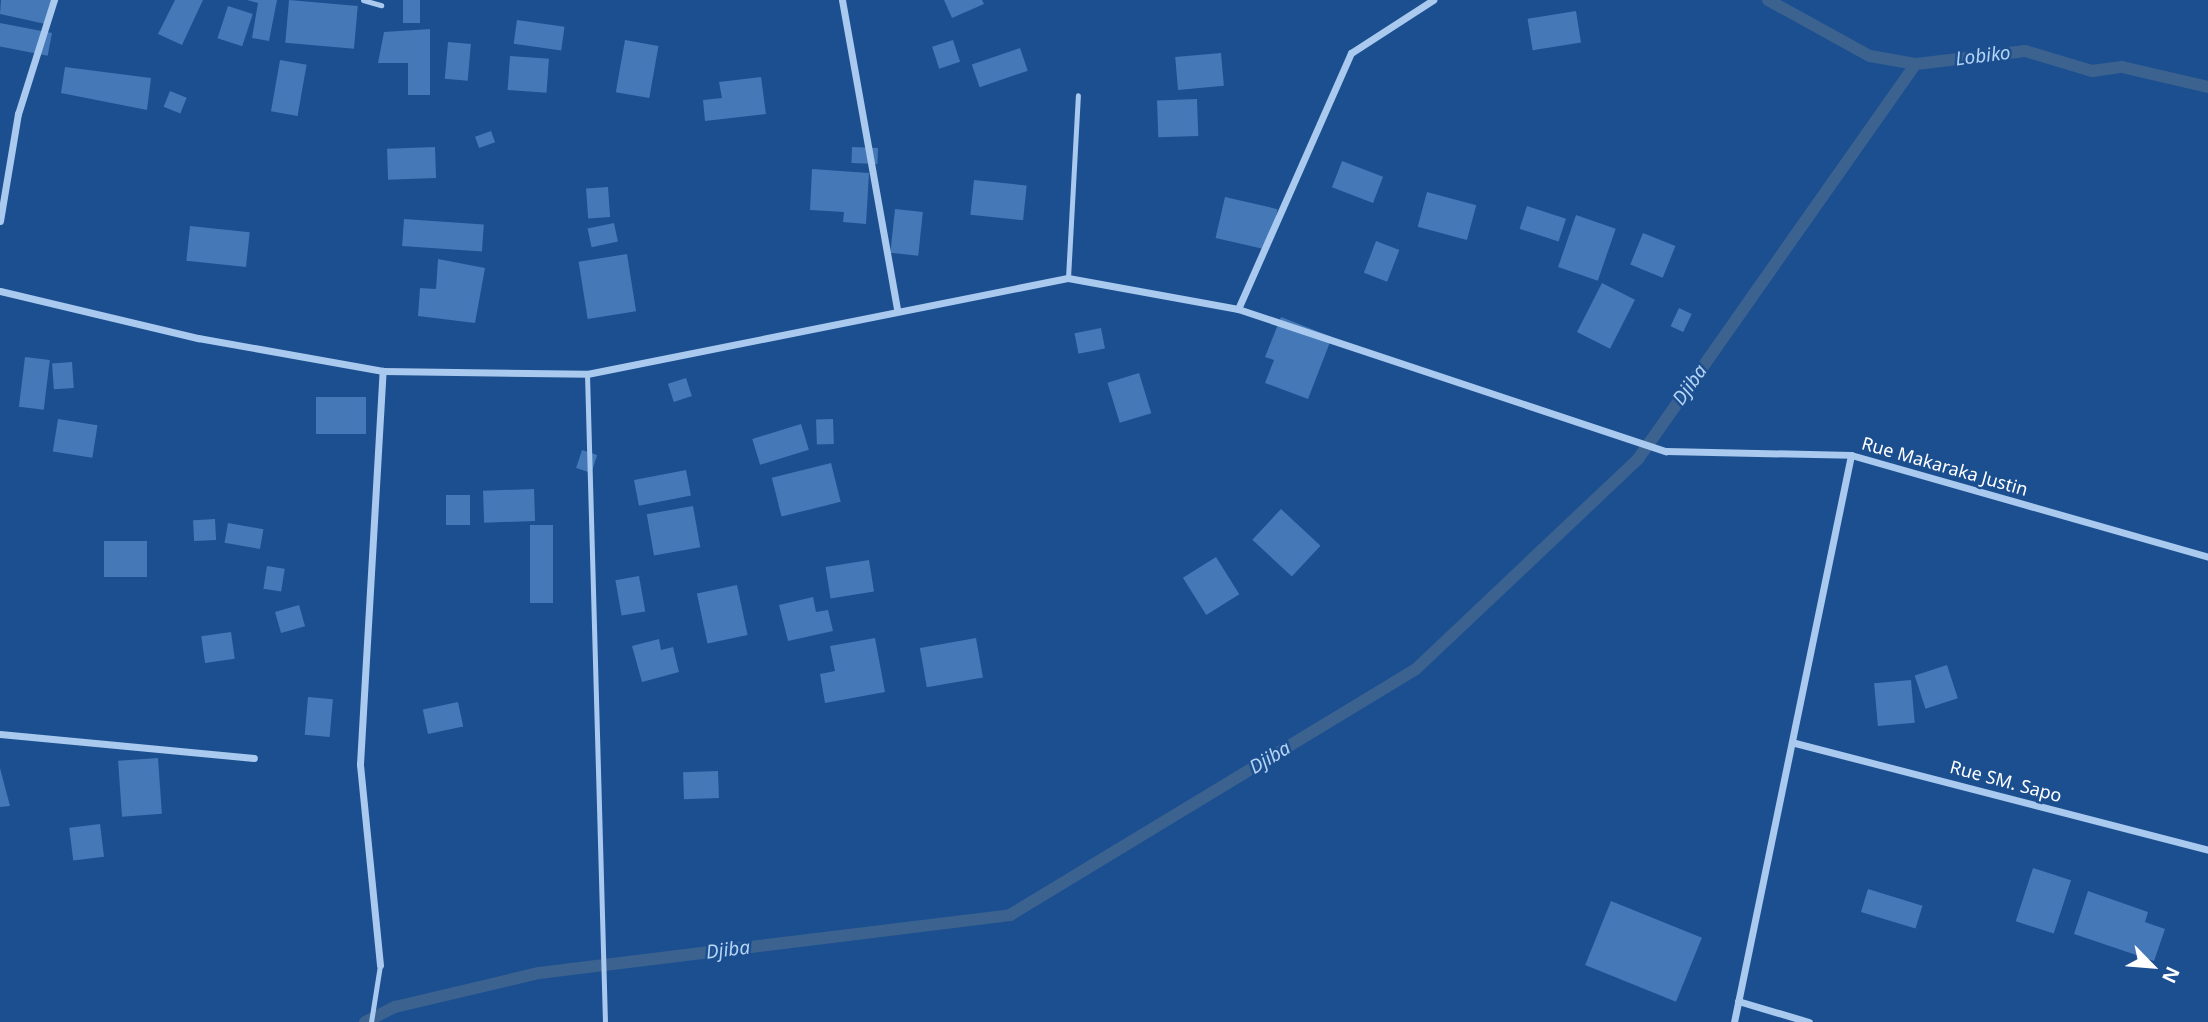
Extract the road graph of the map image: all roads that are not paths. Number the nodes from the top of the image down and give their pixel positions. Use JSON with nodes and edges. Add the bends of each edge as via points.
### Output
{"nodes":[{"id":1,"x":54,"y":0,"type":"edge"},
{"id":2,"x":363,"y":0,"type":"edge"},
{"id":3,"x":842,"y":0,"type":"edge"},
{"id":4,"x":1433,"y":0,"type":"edge"},
{"id":5,"x":381,"y":5,"type":"dead end"},
{"id":6,"x":1078,"y":94,"type":"dead end"},
{"id":7,"x":0,"y":220,"type":"edge"},
{"id":8,"x":1068,"y":278,"type":"junction"},
{"id":9,"x":0,"y":291,"type":"edge"},
{"id":10,"x":897,"y":309,"type":"junction"},
{"id":11,"x":1238,"y":309,"type":"junction"},
{"id":12,"x":383,"y":372,"type":"junction"},
{"id":13,"x":587,"y":374,"type":"junction"},
{"id":14,"x":1851,"y":455,"type":"junction"},
{"id":15,"x":2208,"y":557,"type":"edge"},
{"id":16,"x":0,"y":734,"type":"edge"},
{"id":17,"x":1796,"y":743,"type":"junction"},
{"id":18,"x":254,"y":758,"type":"dead end"},
{"id":19,"x":2208,"y":850,"type":"edge"},
{"id":20,"x":380,"y":965,"type":"joint"},
{"id":21,"x":1738,"y":1001,"type":"junction"},
{"id":22,"x":371,"y":1022,"type":"edge"},
{"id":23,"x":605,"y":1022,"type":"edge"},
{"id":24,"x":1734,"y":1022,"type":"edge"},
{"id":25,"x":1809,"y":1022,"type":"edge"}],
"edges":[{"from":1,"to":7,"type":"street","via":[[18,114]]},
{"from":2,"to":5,"type":"lane"},
{"from":3,"to":10,"type":"street"},
{"from":4,"to":11,"type":"street","via":[[1351,53]]},
{"from":6,"to":8,"type":"lane"},
{"from":8,"to":10,"type":"street"},
{"from":8,"to":11,"type":"street","name":"Rue Makaraka Justin"},
{"from":9,"to":12,"type":"street"},
{"from":10,"to":13,"type":"street"},
{"from":11,"to":14,"type":"street","name":"Rue Makaraka Justin","via":[[1666,451]]},
{"from":12,"to":13,"type":"street"},
{"from":12,"to":20,"type":"street","via":[[360,764]]},
{"from":13,"to":23,"type":"lane"},
{"from":14,"to":15,"type":"street","name":"Rue Makaraka Justin"},
{"from":14,"to":17,"type":"street"},
{"from":16,"to":18,"type":"street"},
{"from":17,"to":19,"type":"street","name":"Rue SM. Sapo"},
{"from":17,"to":21,"type":"street"},
{"from":20,"to":22,"type":"lane"},
{"from":21,"to":24,"type":"street"},
{"from":21,"to":25,"type":"street"}]}
